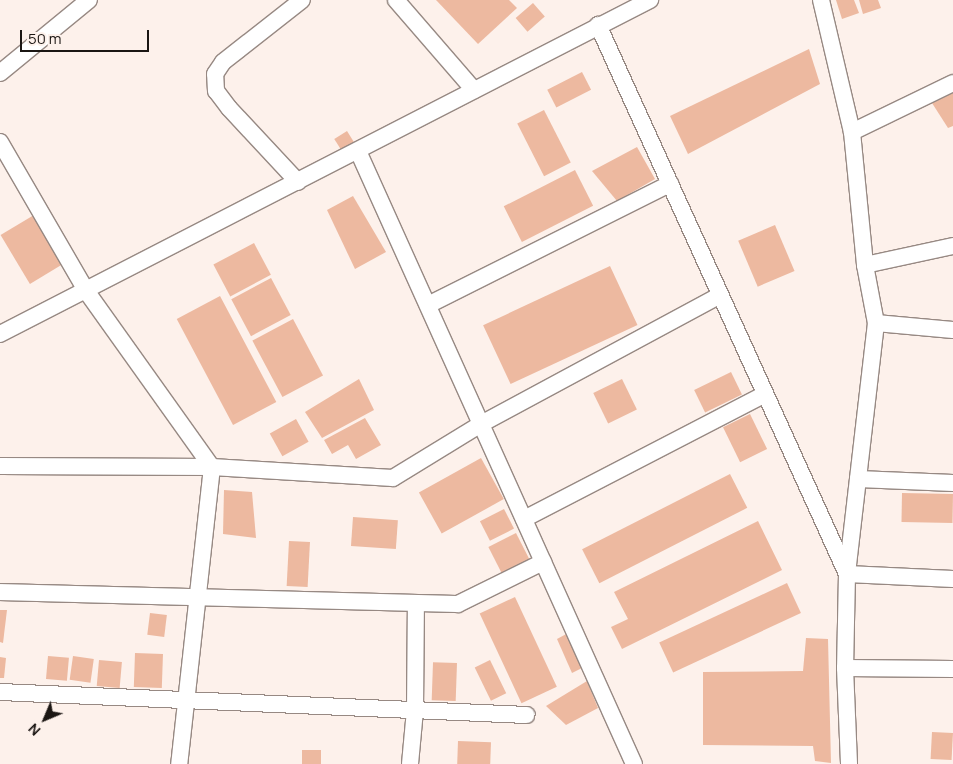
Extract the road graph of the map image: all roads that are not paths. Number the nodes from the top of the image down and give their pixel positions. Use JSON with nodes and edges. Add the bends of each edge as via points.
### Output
{"nodes":[{"id":1,"x":89,"y":0,"type":"edge"},
{"id":2,"x":302,"y":0,"type":"edge"},
{"id":3,"x":396,"y":0,"type":"edge"},
{"id":4,"x":650,"y":0,"type":"edge"},
{"id":5,"x":821,"y":0,"type":"edge"},
{"id":6,"x":598,"y":25,"type":"junction"},
{"id":7,"x":0,"y":73,"type":"edge"},
{"id":8,"x":953,"y":83,"type":"edge"},
{"id":9,"x":474,"y":90,"type":"junction"},
{"id":10,"x":852,"y":132,"type":"junction"},
{"id":11,"x":0,"y":142,"type":"edge"},
{"id":12,"x":358,"y":150,"type":"junction"},
{"id":13,"x":298,"y":182,"type":"junction"},
{"id":14,"x":670,"y":184,"type":"junction"},
{"id":15,"x":953,"y":246,"type":"edge"},
{"id":16,"x":865,"y":265,"type":"junction"},
{"id":17,"x":87,"y":292,"type":"junction"},
{"id":18,"x":720,"y":294,"type":"junction"},
{"id":19,"x":428,"y":305,"type":"junction"},
{"id":20,"x":876,"y":323,"type":"junction"},
{"id":21,"x":953,"y":330,"type":"edge"},
{"id":22,"x":0,"y":334,"type":"edge"},
{"id":23,"x":765,"y":394,"type":"junction"},
{"id":24,"x":481,"y":424,"type":"junction"},
{"id":25,"x":0,"y":466,"type":"edge"},
{"id":26,"x":212,"y":467,"type":"junction"},
{"id":27,"x":858,"y":479,"type":"junction"},
{"id":28,"x":953,"y":483,"type":"edge"},
{"id":29,"x":524,"y":519,"type":"junction"},
{"id":30,"x":543,"y":562,"type":"junction"},
{"id":31,"x":847,"y":574,"type":"junction"},
{"id":32,"x":953,"y":579,"type":"edge"},
{"id":33,"x":0,"y":592,"type":"edge"},
{"id":34,"x":196,"y":597,"type":"junction"},
{"id":35,"x":416,"y":603,"type":"junction"},
{"id":36,"x":845,"y":668,"type":"junction"},
{"id":37,"x":953,"y":669,"type":"edge"},
{"id":38,"x":0,"y":692,"type":"edge"},
{"id":39,"x":187,"y":700,"type":"junction"},
{"id":40,"x":416,"y":710,"type":"junction"},
{"id":41,"x":526,"y":715,"type":"dead end"},
{"id":42,"x":179,"y":764,"type":"edge"},
{"id":43,"x":410,"y":764,"type":"edge"},
{"id":44,"x":634,"y":764,"type":"edge"},
{"id":45,"x":850,"y":764,"type":"edge"}],
"edges":[{"from":1,"to":7,"type":"street"},
{"from":2,"to":13,"type":"street","via":[[223,62],[215,74],[216,91],[229,108]]},
{"from":3,"to":9,"type":"street"},
{"from":4,"to":6,"type":"street"},
{"from":5,"to":10,"type":"street"},
{"from":6,"to":9,"type":"street"},
{"from":6,"to":14,"type":"street"},
{"from":8,"to":10,"type":"street"},
{"from":9,"to":12,"type":"street"},
{"from":10,"to":16,"type":"street"},
{"from":11,"to":17,"type":"street"},
{"from":12,"to":13,"type":"street"},
{"from":12,"to":19,"type":"street"},
{"from":13,"to":17,"type":"street"},
{"from":14,"to":18,"type":"street"},
{"from":14,"to":19,"type":"street"},
{"from":15,"to":16,"type":"street"},
{"from":16,"to":20,"type":"street"},
{"from":17,"to":22,"type":"street"},
{"from":17,"to":26,"type":"street"},
{"from":18,"to":23,"type":"street"},
{"from":18,"to":24,"type":"street"},
{"from":19,"to":24,"type":"street"},
{"from":20,"to":21,"type":"street"},
{"from":20,"to":27,"type":"street"},
{"from":23,"to":29,"type":"street"},
{"from":23,"to":31,"type":"street"},
{"from":24,"to":26,"type":"street","via":[[393,478]]},
{"from":24,"to":29,"type":"street"},
{"from":25,"to":26,"type":"street"},
{"from":26,"to":34,"type":"street"},
{"from":27,"to":28,"type":"street"},
{"from":27,"to":31,"type":"street"},
{"from":29,"to":30,"type":"street"},
{"from":30,"to":35,"type":"street","via":[[458,604]]},
{"from":30,"to":44,"type":"street"},
{"from":31,"to":32,"type":"street"},
{"from":31,"to":36,"type":"street"},
{"from":33,"to":34,"type":"street"},
{"from":34,"to":35,"type":"street"},
{"from":34,"to":39,"type":"street"},
{"from":35,"to":40,"type":"street"},
{"from":36,"to":37,"type":"street"},
{"from":36,"to":45,"type":"street"},
{"from":38,"to":39,"type":"street"},
{"from":39,"to":40,"type":"street"},
{"from":39,"to":42,"type":"street"},
{"from":40,"to":41,"type":"street"},
{"from":40,"to":43,"type":"street"}]}
